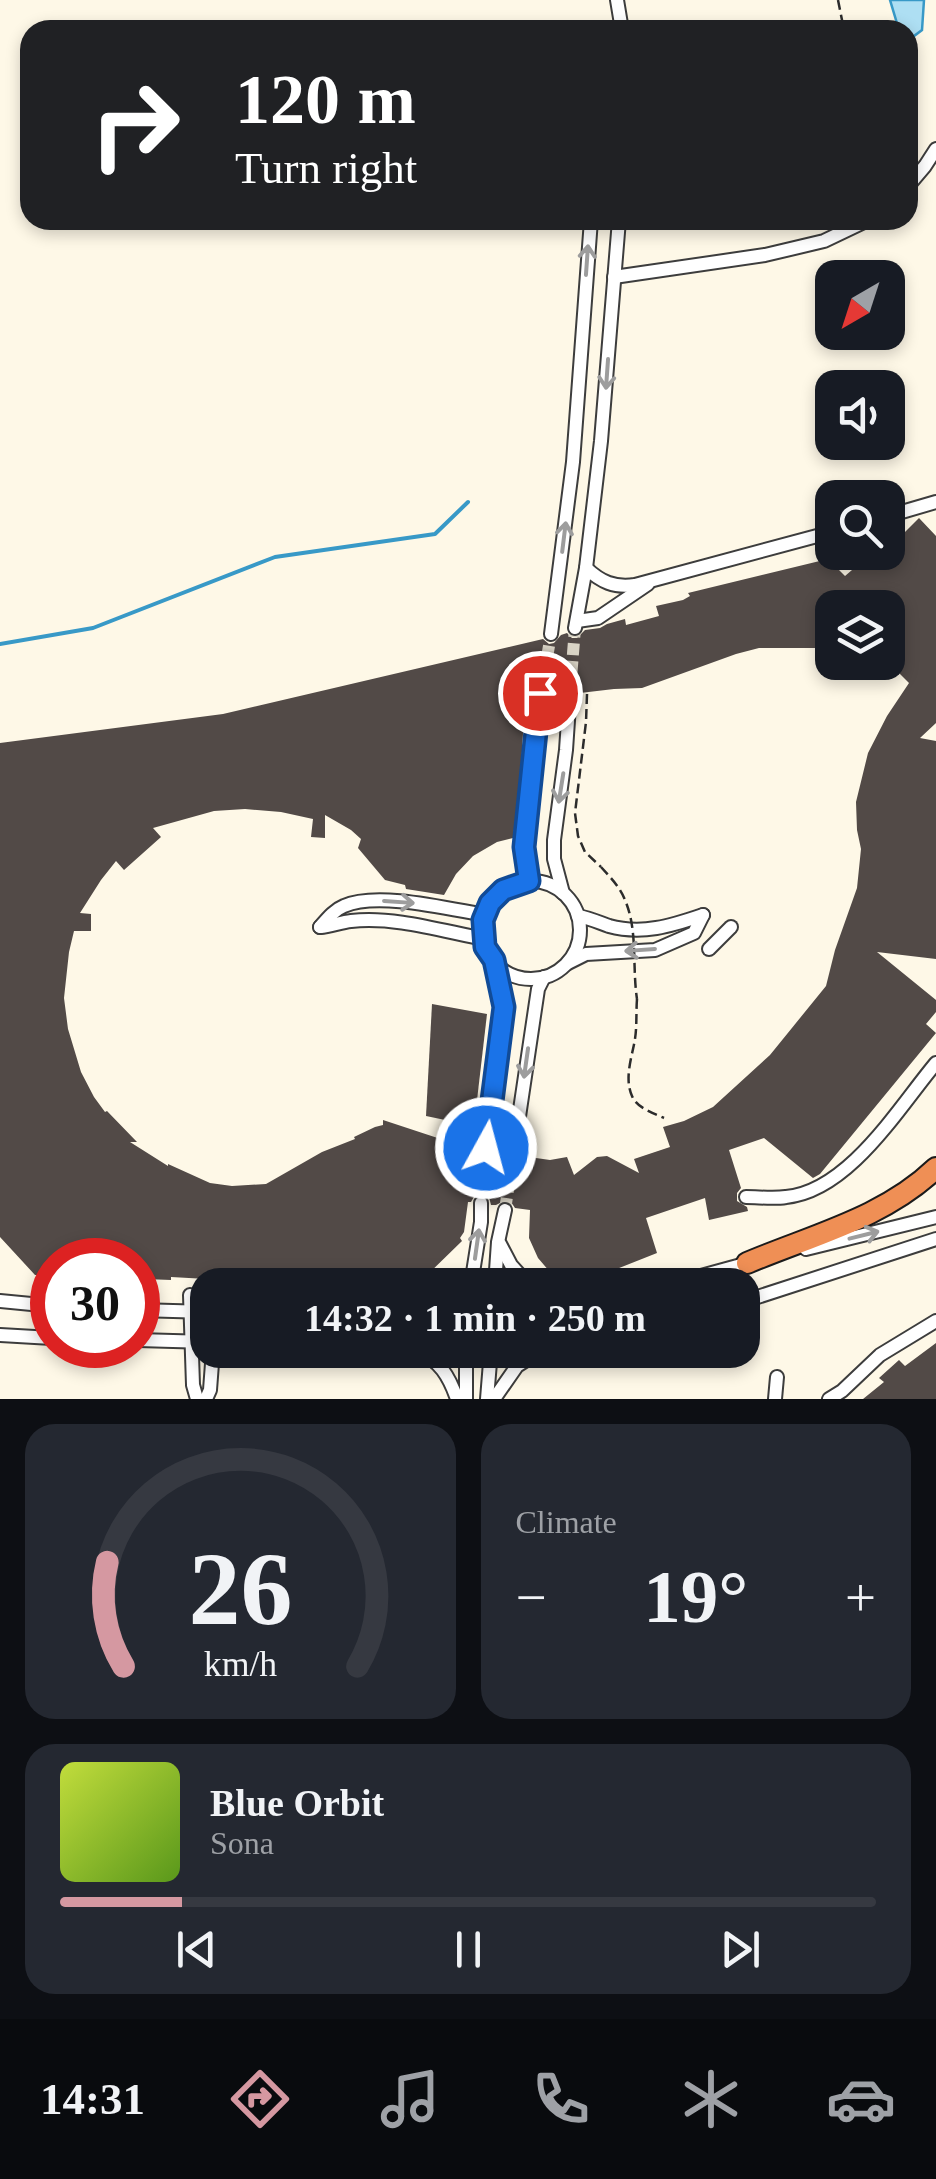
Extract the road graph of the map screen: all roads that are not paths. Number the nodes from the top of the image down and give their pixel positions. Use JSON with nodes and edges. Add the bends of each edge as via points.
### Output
{"nodes":[{"id":1,"x":936,"y":149,"type":"edge"},
{"id":2,"x":918,"y":174,"type":"edge"},
{"id":3,"x":590,"y":230,"type":"edge"},
{"id":4,"x":619,"y":230,"type":"edge"},
{"id":5,"x":847,"y":230,"type":"edge"},
{"id":6,"x":614,"y":277,"type":"junction"},
{"id":7,"x":936,"y":502,"type":"edge"},
{"id":8,"x":905,"y":511,"type":"edge"},
{"id":9,"x":815,"y":537,"type":"edge"},
{"id":10,"x":586,"y":568,"type":"junction"},
{"id":11,"x":654,"y":580,"type":"junction"},
{"id":12,"x":550,"y":634,"type":"tunnel mouth"},
{"id":13,"x":570,"y":691,"type":"tunnel mouth"},
{"id":14,"x":540,"y":693,"type":"tunnel mouth"},
{"id":15,"x":529,"y":881,"type":"junction"},
{"id":16,"x":563,"y":893,"type":"junction"},
{"id":17,"x":485,"y":915,"type":"junction"},
{"id":18,"x":578,"y":916,"type":"junction"},
{"id":19,"x":731,"y":927,"type":"dead end"},
{"id":20,"x":484,"y":939,"type":"junction"},
{"id":21,"x":709,"y":950,"type":"dead end"},
{"id":22,"x":494,"y":960,"type":"junction"},
{"id":23,"x":566,"y":964,"type":"junction"},
{"id":24,"x":544,"y":977,"type":"junction"},
{"id":25,"x":936,"y":1063,"type":"edge"},
{"id":26,"x":486,"y":1148,"type":"tunnel mouth"},
{"id":27,"x":514,"y":1150,"type":"tunnel mouth"},
{"id":28,"x":936,"y":1168,"type":"edge"},
{"id":29,"x":746,"y":1197,"type":"dead end"},
{"id":30,"x":480,"y":1204,"type":"tunnel mouth"},
{"id":31,"x":505,"y":1210,"type":"tunnel mouth"},
{"id":32,"x":936,"y":1217,"type":"edge"},
{"id":33,"x":936,"y":1239,"type":"edge"},
{"id":34,"x":498,"y":1242,"type":"junction"},
{"id":35,"x":748,"y":1264,"type":"junction"},
{"id":36,"x":473,"y":1268,"type":"edge"},
{"id":37,"x":496,"y":1268,"type":"edge"},
{"id":38,"x":514,"y":1268,"type":"edge"},
{"id":39,"x":733,"y":1268,"type":"edge"},
{"id":40,"x":0,"y":1292,"type":"edge"},
{"id":41,"x":760,"y":1296,"type":"edge"},
{"id":42,"x":0,"y":1301,"type":"edge"},
{"id":43,"x":30,"y":1303,"type":"edge"},
{"id":44,"x":30,"y":1304,"type":"edge"},
{"id":45,"x":160,"y":1311,"type":"edge"},
{"id":46,"x":190,"y":1312,"type":"edge"},
{"id":47,"x":936,"y":1321,"type":"edge"},
{"id":48,"x":0,"y":1334,"type":"edge"},
{"id":49,"x":30,"y":1336,"type":"edge"},
{"id":50,"x":160,"y":1341,"type":"edge"},
{"id":51,"x":190,"y":1342,"type":"edge"},
{"id":52,"x":196,"y":1368,"type":"edge"},
{"id":53,"x":212,"y":1368,"type":"edge"},
{"id":54,"x":443,"y":1368,"type":"edge"},
{"id":55,"x":466,"y":1368,"type":"edge"},
{"id":56,"x":491,"y":1368,"type":"edge"},
{"id":57,"x":515,"y":1368,"type":"edge"},
{"id":58,"x":777,"y":1376,"type":"dead end"},
{"id":59,"x":197,"y":1399,"type":"edge"},
{"id":60,"x":206,"y":1399,"type":"edge"},
{"id":61,"x":457,"y":1399,"type":"edge"},
{"id":62,"x":466,"y":1399,"type":"edge"},
{"id":63,"x":490,"y":1399,"type":"edge"},
{"id":64,"x":775,"y":1399,"type":"edge"},
{"id":65,"x":828,"y":1399,"type":"edge"}],
"edges":[{"from":1,"to":2,"type":"street"},
{"from":12,"to":3,"type":"street","one_way":true,"via":[[573,462]]},
{"from":4,"to":6,"type":"street"},
{"from":5,"to":6,"type":"street","via":[[780,252]]},
{"from":6,"to":10,"type":"street","one_way":true},
{"from":7,"to":8,"type":"street"},
{"from":9,"to":11,"type":"street"},
{"from":10,"to":11,"type":"street","via":[[617,586]]},
{"from":10,"to":11,"type":"street","via":[[576,624],[598,618]]},
{"from":13,"to":16,"type":"street","one_way":true,"via":[[554,840]]},
{"from":14,"to":15,"type":"street","via":[[524,847]]},
{"from":15,"to":16,"type":"street"},
{"from":15,"to":17,"type":"street","via":[[503,890]]},
{"from":16,"to":18,"type":"street"},
{"from":17,"to":20,"type":"street"},
{"from":20,"to":17,"type":"street","one_way":true,"via":[[414,924],[348,921],[320,927],[344,906],[373,901]]},
{"from":18,"to":23,"type":"street","via":[[578,942]]},
{"from":18,"to":23,"type":"street","one_way":true,"via":[[644,931],[703,915],[694,933],[656,950],[586,954]]},
{"from":19,"to":21,"type":"street"},
{"from":20,"to":22,"type":"street"},
{"from":22,"to":24,"type":"street","via":[[518,977]]},
{"from":22,"to":26,"type":"street","via":[[504,1007]]},
{"from":23,"to":24,"type":"street"},
{"from":24,"to":27,"type":"street","one_way":true},
{"from":25,"to":29,"type":"street","via":[[880,1136],[814,1190],[787,1198]]},
{"from":28,"to":35,"type":"highway","via":[[892,1203]]},
{"from":36,"to":30,"type":"street","one_way":true},
{"from":31,"to":34,"type":"street"},
{"from":35,"to":32,"type":"street","one_way":true},
{"from":33,"to":41,"type":"street"},
{"from":34,"to":37,"type":"street"},
{"from":34,"to":38,"type":"street"},
{"from":35,"to":39,"type":"street"},
{"from":40,"to":43,"type":"street"},
{"from":42,"to":44,"type":"street"},
{"from":45,"to":46,"type":"street"},
{"from":47,"to":65,"type":"street","via":[[880,1355]]},
{"from":48,"to":49,"type":"street"},
{"from":50,"to":51,"type":"street"},
{"from":52,"to":59,"type":"street"},
{"from":53,"to":60,"type":"street"},
{"from":54,"to":61,"type":"street"},
{"from":55,"to":62,"type":"street"},
{"from":56,"to":63,"type":"street"},
{"from":57,"to":63,"type":"street"},
{"from":58,"to":64,"type":"street"}]}
